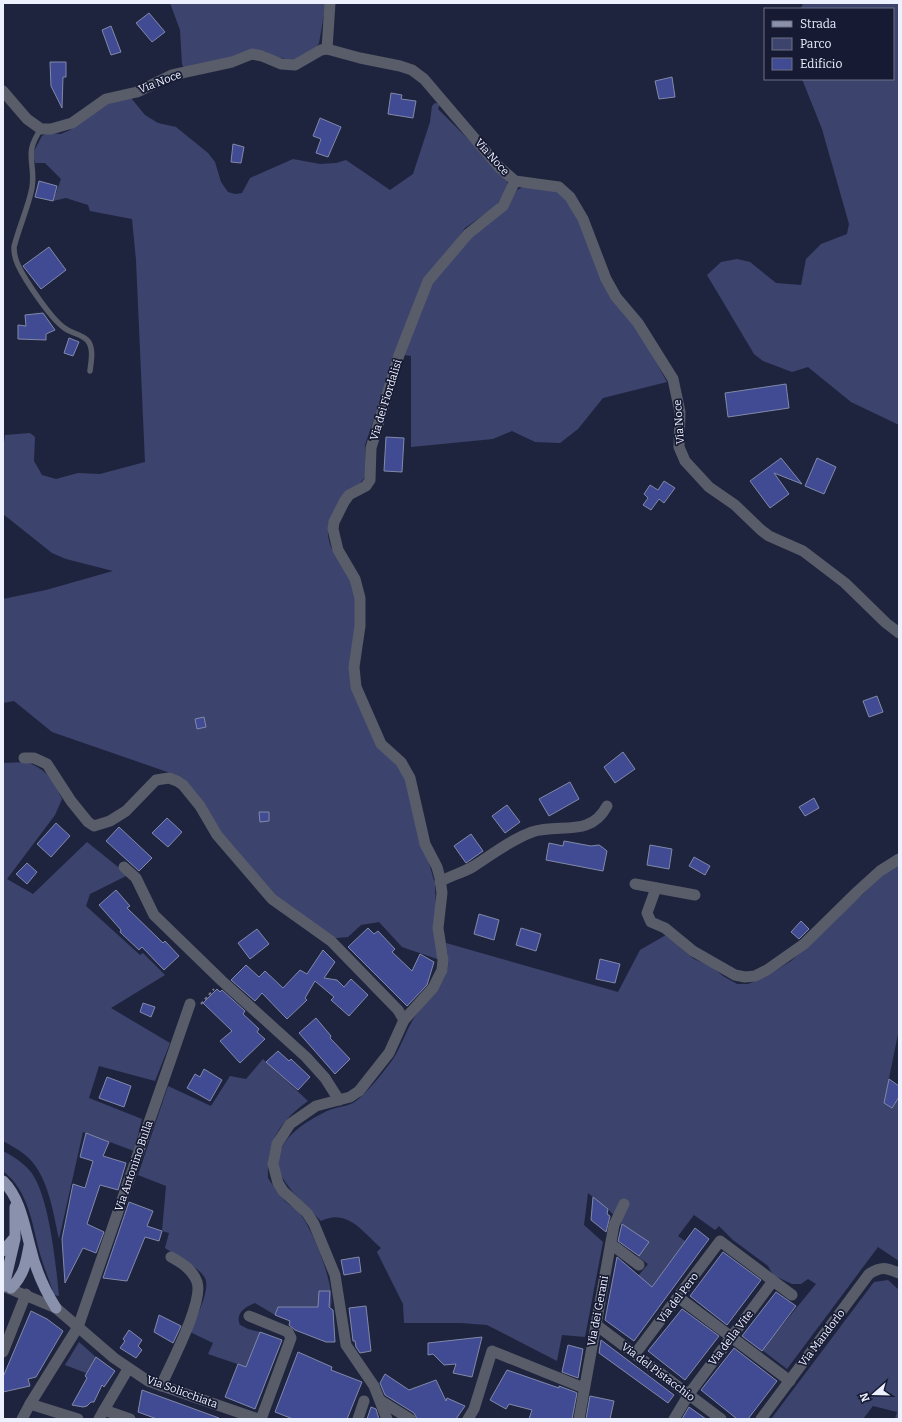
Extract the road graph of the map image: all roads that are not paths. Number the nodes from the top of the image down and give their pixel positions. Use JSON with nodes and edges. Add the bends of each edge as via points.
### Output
{"nodes":[{"id":1,"x":330,"y":3,"type":"edge"},
{"id":2,"x":327,"y":49,"type":"junction"},
{"id":3,"x":3,"y":91,"type":"edge"},
{"id":4,"x":42,"y":129,"type":"junction"},
{"id":5,"x":515,"y":181,"type":"junction"},
{"id":6,"x":90,"y":371,"type":"dead end"},
{"id":7,"x":899,"y":633,"type":"edge"},
{"id":8,"x":24,"y":758,"type":"dead end"},
{"id":9,"x":606,"y":806,"type":"dead end"},
{"id":10,"x":899,"y":859,"type":"edge"},
{"id":11,"x":124,"y":867,"type":"dead end"},
{"id":12,"x":440,"y":882,"type":"junction"},
{"id":13,"x":635,"y":884,"type":"dead end"},
{"id":14,"x":656,"y":888,"type":"junction"},
{"id":15,"x":695,"y":895,"type":"dead end"},
{"id":16,"x":190,"y":1004,"type":"road end"},
{"id":17,"x":404,"y":1020,"type":"junction"},
{"id":18,"x":339,"y":1100,"type":"junction"},
{"id":19,"x":3,"y":1181,"type":"edge"},
{"id":20,"x":15,"y":1200,"type":"junction"},
{"id":21,"x":624,"y":1204,"type":"dead end"},
{"id":22,"x":15,"y":1237,"type":"junction"},
{"id":23,"x":611,"y":1244,"type":"junction"},
{"id":24,"x":30,"y":1245,"type":"junction"},
{"id":25,"x":3,"y":1251,"type":"edge"},
{"id":26,"x":171,"y":1257,"type":"dead end"},
{"id":27,"x":639,"y":1265,"type":"dead end"},
{"id":28,"x":894,"y":1271,"type":"edge"},
{"id":29,"x":773,"y":1281,"type":"junction"},
{"id":30,"x":6,"y":1287,"type":"edge"},
{"id":31,"x":26,"y":1294,"type":"junction"},
{"id":32,"x":792,"y":1295,"type":"dead end"},
{"id":33,"x":678,"y":1297,"type":"junction"},
{"id":34,"x":56,"y":1308,"type":"junction"},
{"id":35,"x":249,"y":1316,"type":"dead end"},
{"id":36,"x":595,"y":1324,"type":"junction"},
{"id":37,"x":78,"y":1327,"type":"junction"},
{"id":38,"x":731,"y":1337,"type":"junction"},
{"id":39,"x":3,"y":1352,"type":"edge"},
{"id":40,"x":635,"y":1354,"type":"junction"},
{"id":41,"x":128,"y":1368,"type":"junction"},
{"id":42,"x":790,"y":1381,"type":"junction"},
{"id":43,"x":161,"y":1386,"type":"junction"},
{"id":44,"x":584,"y":1388,"type":"junction"},
{"id":45,"x":688,"y":1394,"type":"junction"},
{"id":46,"x":364,"y":1401,"type":"dead end"},
{"id":47,"x":381,"y":1401,"type":"junction"},
{"id":48,"x":30,"y":1404,"type":"junction"},
{"id":49,"x":101,"y":1414,"type":"edge"},
{"id":50,"x":22,"y":1419,"type":"edge"},
{"id":51,"x":78,"y":1419,"type":"edge"},
{"id":52,"x":130,"y":1419,"type":"edge"},
{"id":53,"x":259,"y":1419,"type":"edge"},
{"id":54,"x":358,"y":1419,"type":"edge"},
{"id":55,"x":388,"y":1419,"type":"edge"},
{"id":56,"x":410,"y":1419,"type":"edge"},
{"id":57,"x":468,"y":1419,"type":"edge"},
{"id":58,"x":579,"y":1419,"type":"edge"},
{"id":59,"x":674,"y":1419,"type":"edge"},
{"id":60,"x":721,"y":1419,"type":"edge"},
{"id":61,"x":761,"y":1419,"type":"edge"}],
"edges":[{"from":1,"to":2,"type":"street"},
{"from":2,"to":4,"type":"street","name":"Via Noce","via":[[295,66],[252,54],[232,62],[172,75],[137,92],[106,99],[72,123]]},
{"from":2,"to":5,"type":"street","name":"Via Noce","via":[[412,70],[424,79],[499,167]]},
{"from":3,"to":4,"type":"street","via":[[26,119]]},
{"from":4,"to":6,"type":"lane","via":[[36,136],[30,152],[33,177],[14,247],[14,256],[48,310],[66,330],[81,335],[87,341],[91,348]]},
{"from":5,"to":7,"type":"street","name":"Via Noce","via":[[559,187],[570,197],[583,219],[606,279],[616,297],[638,323],[671,376],[680,412],[680,446],[685,461],[709,487],[735,505],[761,530],[803,551],[850,587]]},
{"from":5,"to":12,"type":"street","name":"Via dei Fiordalisi","via":[[503,206],[468,234],[428,281],[400,355],[371,448],[370,480],[344,502],[333,529],[338,550],[355,579],[360,598],[360,626],[354,667],[356,687],[381,744],[402,762],[410,778],[426,844],[437,867]]},
{"from":8,"to":17,"type":"street","via":[[34,758],[47,764],[70,801],[94,826],[110,821],[126,810],[156,780],[169,778],[183,785],[200,806],[217,835],[272,899],[331,941],[398,1010]]},
{"from":9,"to":12,"type":"street","via":[[602,815],[589,825],[534,832],[510,842],[473,867]]},
{"from":10,"to":14,"type":"street","via":[[863,886],[804,944],[754,976],[735,975],[693,951],[665,928],[651,922],[647,913]]},
{"from":11,"to":18,"type":"street","via":[[136,878],[154,915],[306,1057],[325,1078]]},
{"from":12,"to":17,"type":"street","name":"Via dei Fiordalisi","via":[[442,893],[438,928],[442,970],[433,988]]},
{"from":13,"to":14,"type":"street"},
{"from":14,"to":15,"type":"street"},
{"from":16,"to":37,"type":"street","name":"Via Antonino Bulla"},
{"from":17,"to":18,"type":"street","name":"Via dei Fiordalisi","via":[[389,1053],[359,1091]]},
{"from":18,"to":47,"type":"street","name":"Via dei Fiordalisi","via":[[316,1106],[290,1124],[277,1144],[273,1164],[283,1191],[314,1224],[335,1275],[346,1345],[374,1386]]},
{"from":19,"to":20,"type":"main road"},
{"from":20,"to":22,"type":"main road"},
{"from":20,"to":24,"type":"main road","via":[[24,1220]]},
{"from":21,"to":23,"type":"street","name":"Via dei Gerani","via":[[614,1226]]},
{"from":22,"to":25,"type":"main road"},
{"from":22,"to":30,"type":"main road"},
{"from":23,"to":27,"type":"street"},
{"from":23,"to":36,"type":"street","name":"Via dei Gerani"},
{"from":24,"to":30,"type":"main road","via":[[25,1271],[20,1280]]},
{"from":24,"to":34,"type":"main road","via":[[47,1293]]},
{"from":26,"to":43,"type":"street","via":[[194,1275],[198,1291],[192,1318]]},
{"from":28,"to":42,"type":"street","name":"Via Mandorlo","via":[[878,1268],[869,1274]]},
{"from":29,"to":32,"type":"street"},
{"from":29,"to":33,"type":"street","name":"Via del Pero","via":[[720,1241]]},
{"from":29,"to":38,"type":"street","name":"Via della Vite"},
{"from":30,"to":31,"type":"street","name":"Via Solicchiata"},
{"from":31,"to":34,"type":"street","name":"Via Solicchiata"},
{"from":31,"to":39,"type":"street"},
{"from":33,"to":38,"type":"street"},
{"from":33,"to":40,"type":"street","name":"Via del Pero"},
{"from":34,"to":37,"type":"street","name":"Via Solicchiata"},
{"from":35,"to":53,"type":"street","via":[[288,1332],[291,1338]]},
{"from":36,"to":40,"type":"street","name":"Via del Pistacchio"},
{"from":36,"to":44,"type":"street","name":"Via dei Gerani"},
{"from":37,"to":41,"type":"street","name":"Via Solicchiata"},
{"from":37,"to":48,"type":"street","name":"Via Antonino Bulla"},
{"from":38,"to":42,"type":"street"},
{"from":38,"to":45,"type":"street","name":"Via della Vite"},
{"from":40,"to":45,"type":"street","name":"Via del Pistacchio"},
{"from":41,"to":43,"type":"street","name":"Via Solicchiata"},
{"from":41,"to":49,"type":"street"},
{"from":42,"to":61,"type":"street","name":"Via Mandorlo"},
{"from":43,"to":53,"type":"street","name":"Via Solicchiata"},
{"from":44,"to":57,"type":"street","via":[[492,1351],[474,1409]]},
{"from":44,"to":58,"type":"street","name":"Via dei Gerani"},
{"from":45,"to":59,"type":"street","name":"Via della Vite"},
{"from":45,"to":60,"type":"street","name":"Via del Pistacchio"},
{"from":46,"to":54,"type":"street"},
{"from":47,"to":55,"type":"street","name":"Via dei Fiordalisi"},
{"from":47,"to":56,"type":"street"},
{"from":48,"to":50,"type":"street","name":"Via Antonino Bulla"},
{"from":48,"to":51,"type":"street"},
{"from":49,"to":52,"type":"street"}]}
